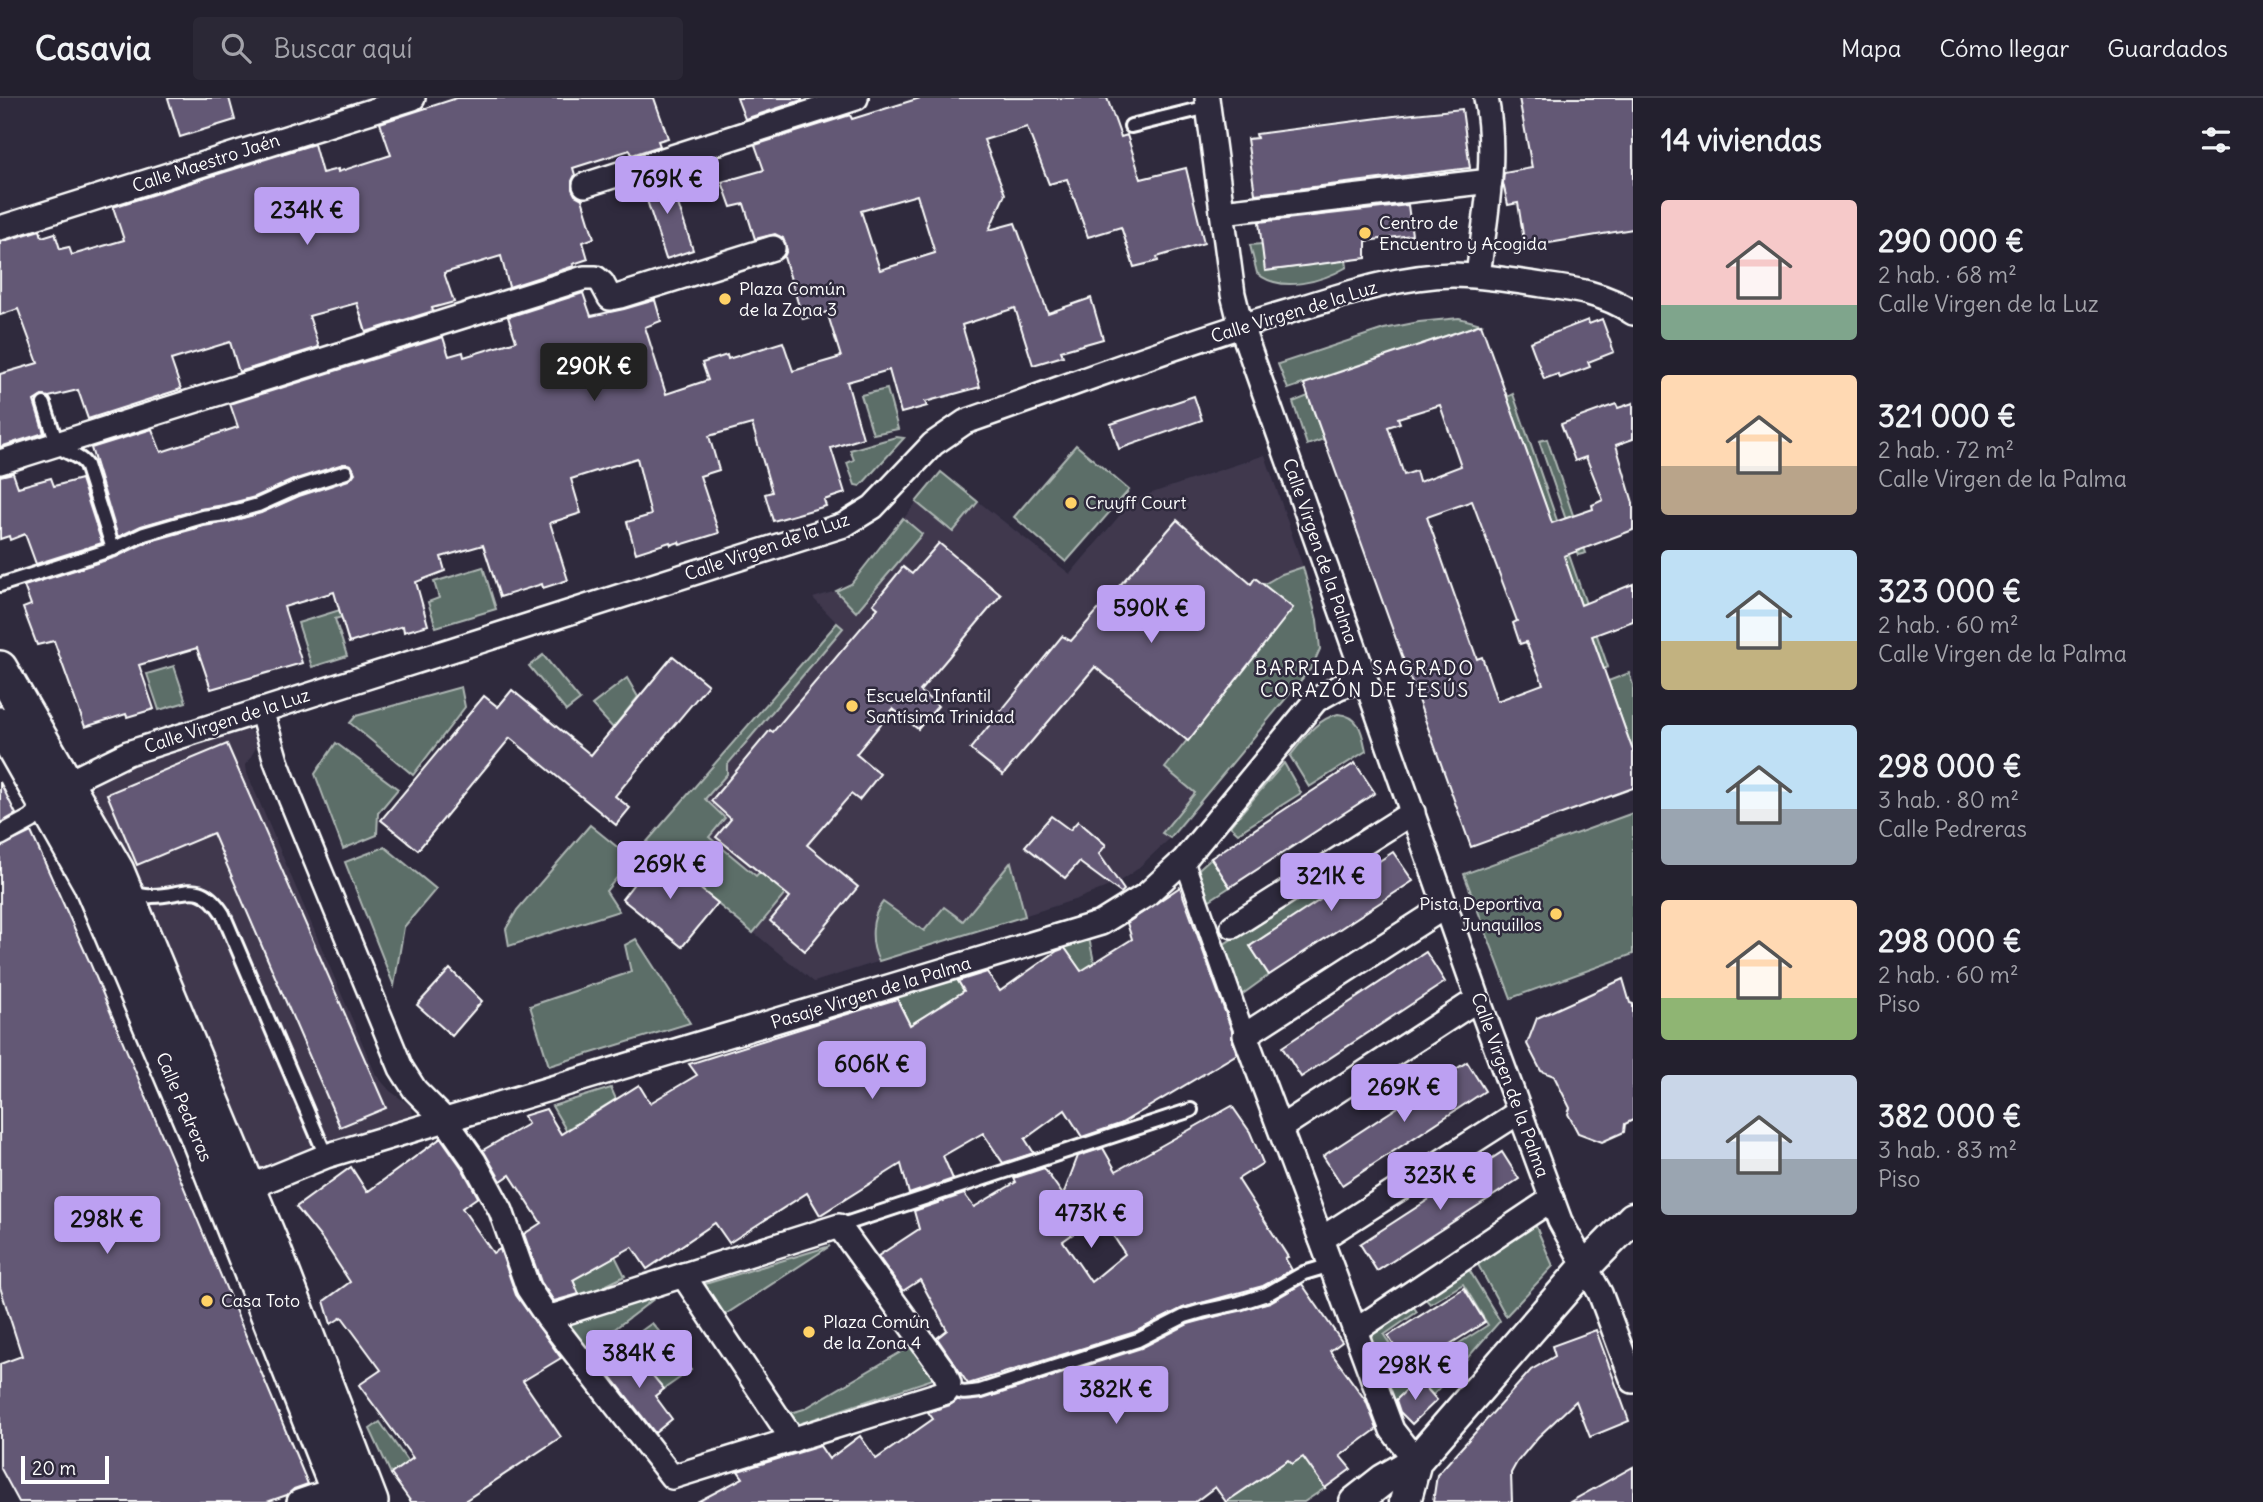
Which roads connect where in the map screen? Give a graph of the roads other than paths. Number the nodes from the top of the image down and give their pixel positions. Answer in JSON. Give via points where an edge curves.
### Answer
{"nodes":[{"id":1,"x":412,"y":98,"type":"edge"},
{"id":2,"x":856,"y":98,"type":"edge"},
{"id":3,"x":1486,"y":98,"type":"edge"},
{"id":4,"x":1207,"y":102,"type":"edge"},
{"id":5,"x":1131,"y":126,"type":"dead end"},
{"id":6,"x":1490,"y":181,"type":"junction"},
{"id":7,"x":584,"y":185,"type":"dead end"},
{"id":8,"x":1222,"y":212,"type":"junction"},
{"id":9,"x":0,"y":228,"type":"edge"},
{"id":10,"x":773,"y":248,"type":"dead end"},
{"id":11,"x":1478,"y":276,"type":"junction"},
{"id":12,"x":1633,"y":313,"type":"edge"},
{"id":13,"x":1241,"y":326,"type":"junction"},
{"id":14,"x":44,"y":404,"type":"dead end"},
{"id":15,"x":57,"y":444,"type":"junction"},
{"id":16,"x":0,"y":461,"type":"edge"},
{"id":17,"x":346,"y":472,"type":"dead end"},
{"id":18,"x":113,"y":549,"type":"junction"},
{"id":19,"x":0,"y":585,"type":"edge"},
{"id":20,"x":0,"y":668,"type":"edge"},
{"id":21,"x":1365,"y":679,"type":"junction"},
{"id":22,"x":261,"y":710,"type":"junction"},
{"id":23,"x":0,"y":724,"type":"edge"},
{"id":24,"x":57,"y":796,"type":"junction"},
{"id":25,"x":1413,"y":813,"type":"junction"},
{"id":26,"x":0,"y":836,"type":"edge"},
{"id":27,"x":1184,"y":860,"type":"junction"},
{"id":28,"x":125,"y":891,"type":"junction"},
{"id":29,"x":1446,"y":906,"type":"junction"},
{"id":30,"x":1233,"y":926,"type":"joint"},
{"id":31,"x":1212,"y":940,"type":"junction"},
{"id":32,"x":1479,"y":999,"type":"junction"},
{"id":33,"x":1245,"y":1035,"type":"junction"},
{"id":34,"x":1191,"y":1110,"type":"dead end"},
{"id":35,"x":1519,"y":1112,"type":"junction"},
{"id":36,"x":446,"y":1121,"type":"junction"},
{"id":37,"x":1280,"y":1128,"type":"junction"},
{"id":38,"x":326,"y":1156,"type":"junction"},
{"id":39,"x":291,"y":1169,"type":"junction"},
{"id":40,"x":235,"y":1193,"type":"junction"},
{"id":41,"x":1552,"y":1199,"type":"junction"},
{"id":42,"x":1633,"y":1218,"type":"edge"},
{"id":43,"x":839,"y":1226,"type":"junction"},
{"id":44,"x":268,"y":1233,"type":"junction"},
{"id":45,"x":1321,"y":1238,"type":"junction"},
{"id":46,"x":1331,"y":1265,"type":"junction"},
{"id":47,"x":1585,"y":1267,"type":"junction"},
{"id":48,"x":683,"y":1275,"type":"junction"},
{"id":49,"x":548,"y":1318,"type":"junction"},
{"id":50,"x":1356,"y":1331,"type":"junction"},
{"id":51,"x":1633,"y":1381,"type":"edge"},
{"id":52,"x":948,"y":1387,"type":"junction"},
{"id":53,"x":793,"y":1440,"type":"junction"},
{"id":54,"x":1416,"y":1461,"type":"junction"},
{"id":55,"x":339,"y":1495,"type":"edge"},
{"id":56,"x":1408,"y":1498,"type":"edge"},
{"id":57,"x":299,"y":1502,"type":"edge"},
{"id":58,"x":371,"y":1502,"type":"edge"},
{"id":59,"x":1355,"y":1502,"type":"edge"}],
"edges":[{"from":1,"to":9,"type":"street","name":"Calle Maestro Jaén"},
{"from":2,"to":7,"type":"street"},
{"from":3,"to":6,"type":"street","via":[[1492,141]]},
{"from":4,"to":5,"type":"lane"},
{"from":4,"to":8,"type":"street","name":"Calle Virgen de la Palma"},
{"from":6,"to":8,"type":"street"},
{"from":6,"to":11,"type":"street"},
{"from":8,"to":13,"type":"street","name":"Calle Virgen de la Palma"},
{"from":10,"to":15,"type":"street","via":[[610,298],[596,278],[584,278]]},
{"from":11,"to":12,"type":"street","name":"Calle Virgen de la Luz","via":[[1577,290],[1609,299]]},
{"from":11,"to":13,"type":"street","name":"Calle Virgen de la Luz","via":[[1396,282]]},
{"from":13,"to":21,"type":"street","name":"Calle Virgen de la Palma"},
{"from":13,"to":22,"type":"street","name":"Calle Virgen de la Luz","via":[[965,422],[933,444],[873,507],[844,525]]},
{"from":14,"to":15,"type":"lane"},
{"from":15,"to":16,"type":"street"},
{"from":15,"to":18,"type":"lane","via":[[86,465]]},
{"from":17,"to":18,"type":"lane","via":[[258,505],[144,534]]},
{"from":18,"to":19,"type":"lane"},
{"from":20,"to":24,"type":"main road","name":"Calle Pedreras"},
{"from":21,"to":25,"type":"street","name":"Calle Virgen de la Palma"},
{"from":21,"to":27,"type":"street","name":"Pasaje Virgen de la Palma","via":[[1317,700]]},
{"from":22,"to":24,"type":"street","name":"Calle Virgen de la Luz","via":[[128,753],[90,771]]},
{"from":22,"to":36,"type":"street","via":[[286,787],[401,1068],[415,1090]]},
{"from":23,"to":24,"type":"main road","name":"Calle Pedreras"},
{"from":24,"to":26,"type":"street","via":[[19,827]]},
{"from":24,"to":28,"type":"main road","name":"Calle Pedreras","via":[[117,871]]},
{"from":24,"to":40,"type":"main road","name":"Calle Pedreras","via":[[90,883]]},
{"from":25,"to":29,"type":"street","name":"Calle Virgen de la Palma"},
{"from":25,"to":30,"type":"street"},
{"from":27,"to":31,"type":"street"},
{"from":27,"to":36,"type":"street","name":"Pasaje Virgen de la Palma","via":[[1146,895],[1101,923]]},
{"from":28,"to":38,"type":"lane","via":[[154,897],[193,891],[216,903]]},
{"from":28,"to":40,"type":"main road","name":"Calle Pedreras"},
{"from":29,"to":32,"type":"street","name":"Calle Virgen de la Palma"},
{"from":29,"to":33,"type":"street"},
{"from":30,"to":31,"type":"street"},
{"from":31,"to":33,"type":"street"},
{"from":32,"to":35,"type":"street","name":"Calle Virgen de la Palma"},
{"from":32,"to":37,"type":"street"},
{"from":33,"to":37,"type":"street"},
{"from":34,"to":43,"type":"lane"},
{"from":35,"to":41,"type":"street","name":"Calle Virgen de la Palma"},
{"from":35,"to":45,"type":"street"},
{"from":36,"to":38,"type":"street","name":"Pasaje Virgen de la Palma"},
{"from":36,"to":49,"type":"street","via":[[501,1211],[528,1288]]},
{"from":37,"to":45,"type":"street"},
{"from":38,"to":39,"type":"street","name":"Pasaje Virgen de la Palma"},
{"from":39,"to":40,"type":"street","name":"Pasaje Virgen de la Palma"},
{"from":39,"to":44,"type":"street","via":[[270,1196]]},
{"from":40,"to":44,"type":"main road","name":"Calle Pedreras"},
{"from":40,"to":55,"type":"main road","name":"Calle Pedreras"},
{"from":41,"to":47,"type":"street","name":"Calle Virgen de la Palma"},
{"from":41,"to":50,"type":"street"},
{"from":42,"to":47,"type":"street"},
{"from":43,"to":48,"type":"street"},
{"from":43,"to":52,"type":"street","via":[[941,1367]]},
{"from":44,"to":58,"type":"main road","name":"Calle Pedreras"},
{"from":45,"to":46,"type":"street"},
{"from":46,"to":50,"type":"street"},
{"from":46,"to":52,"type":"lane","via":[[1304,1273],[1267,1294],[1194,1313],[1139,1340],[1033,1374],[963,1394]]},
{"from":47,"to":51,"type":"street","name":"Calle Virgen de la Palma","via":[[1600,1293]]},
{"from":47,"to":54,"type":"street"},
{"from":48,"to":49,"type":"street"},
{"from":48,"to":53,"type":"street"},
{"from":49,"to":53,"type":"street","via":[[672,1477]]},
{"from":50,"to":54,"type":"street","via":[[1392,1430]]},
{"from":52,"to":53,"type":"street","via":[[946,1392]]},
{"from":54,"to":56,"type":"street"},
{"from":54,"to":59,"type":"street"},
{"from":55,"to":57,"type":"street"}]}
